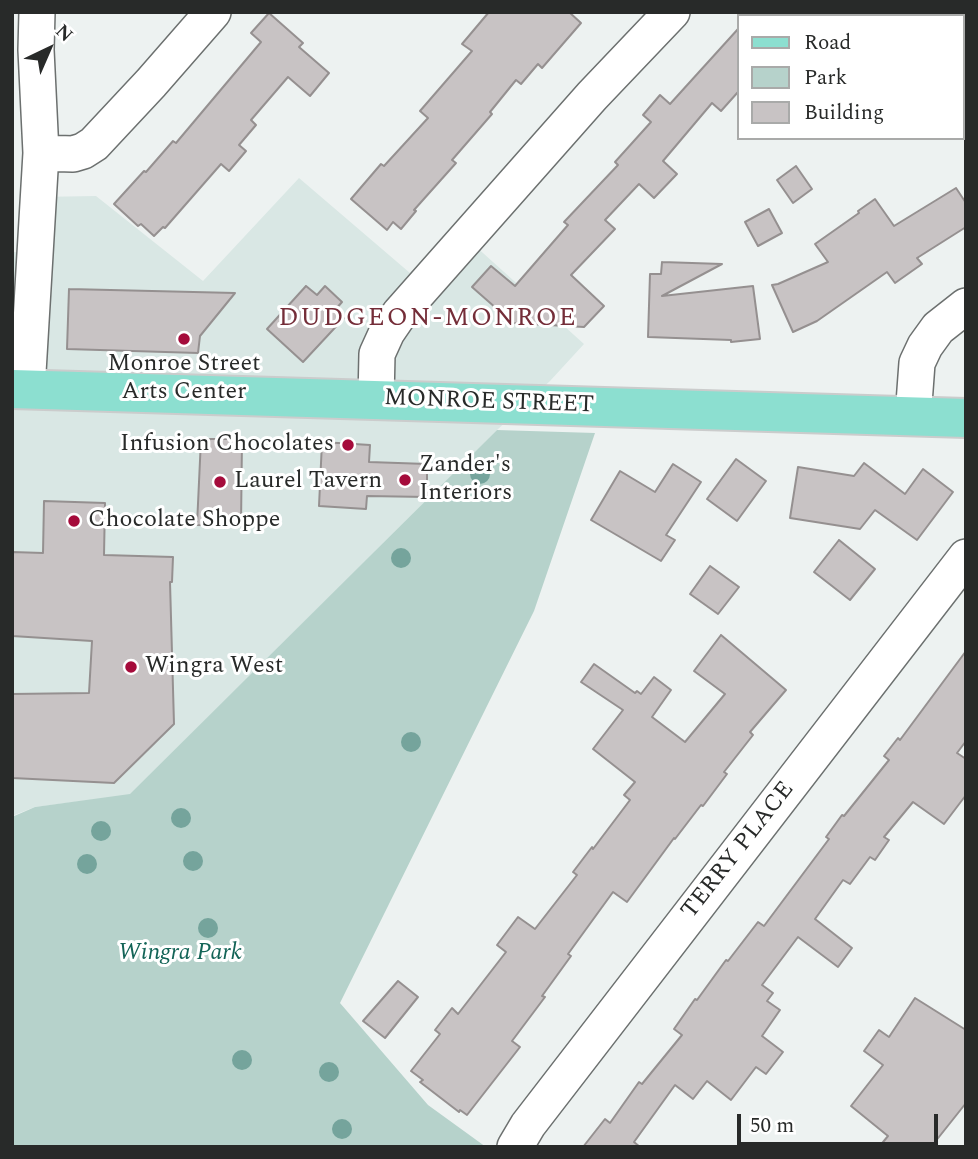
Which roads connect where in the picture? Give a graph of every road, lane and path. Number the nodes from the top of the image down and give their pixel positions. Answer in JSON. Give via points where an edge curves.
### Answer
{"nodes":[{"id":1,"x":37,"y":12,"type":"edge"},
{"id":2,"x":213,"y":12,"type":"edge"},
{"id":3,"x":672,"y":12,"type":"edge"},
{"id":4,"x":41,"y":153,"type":"junction"},
{"id":5,"x":966,"y":306,"type":"edge"},
{"id":6,"x":20,"y":389,"type":"edge"},
{"id":7,"x":376,"y":400,"type":"junction"},
{"id":8,"x":913,"y":417,"type":"junction"},
{"id":9,"x":966,"y":418,"type":"edge"},
{"id":10,"x":966,"y":557,"type":"edge"},
{"id":11,"x":515,"y":1147,"type":"edge"}],
"edges":[{"from":1,"to":4,"type":"street"},
{"from":2,"to":4,"type":"street","via":[[93,144],[73,154]]},
{"from":3,"to":7,"type":"street","via":[[400,313],[377,354]]},
{"from":4,"to":6,"type":"street"},
{"from":5,"to":8,"type":"street","via":[[938,328],[916,363]]},
{"from":6,"to":7,"type":"main road","name":"MONROE STREET"},
{"from":7,"to":8,"type":"main road","name":"MONROE STREET"},
{"from":8,"to":9,"type":"main road","name":"MONROE STREET"},
{"from":10,"to":11,"type":"street","name":"TERRY PLACE"}]}
